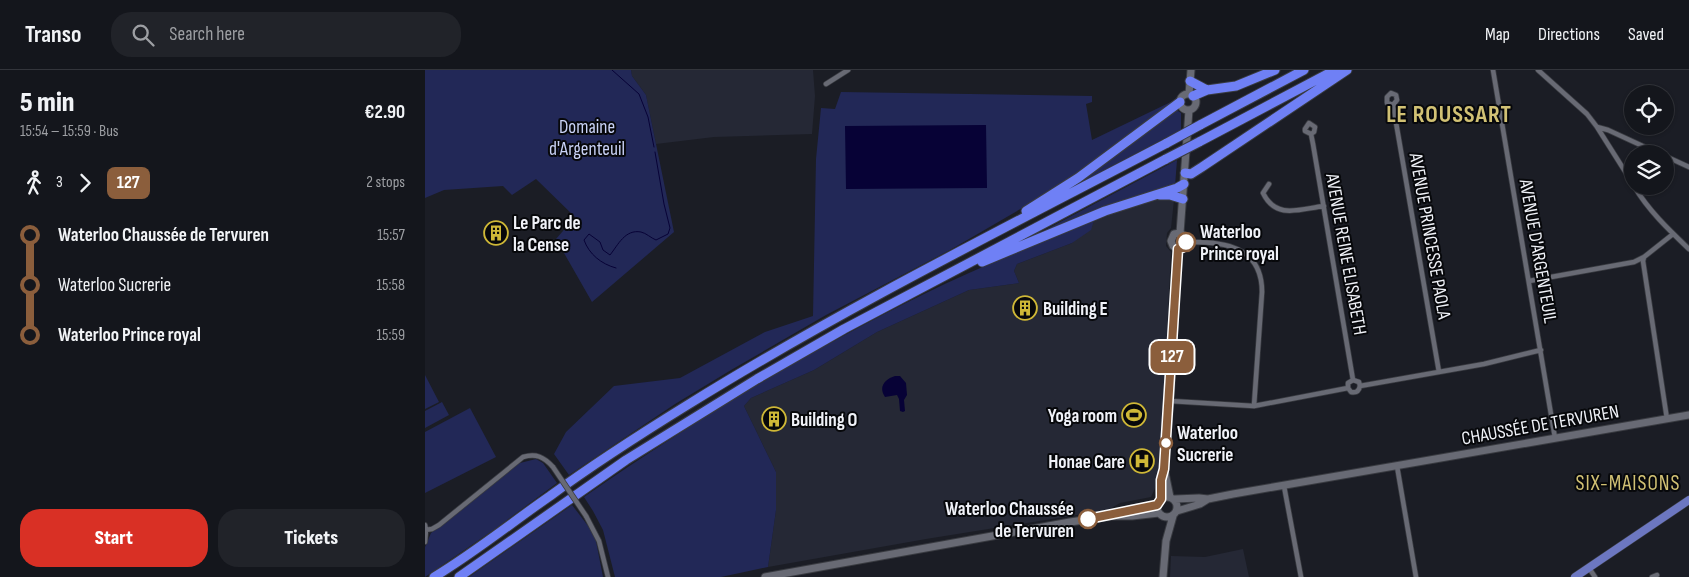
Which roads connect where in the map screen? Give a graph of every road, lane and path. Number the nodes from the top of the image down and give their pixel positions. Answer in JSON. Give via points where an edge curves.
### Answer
{"nodes":[{"id":1,"x":848,"y":70,"type":"edge"},
{"id":2,"x":1191,"y":70,"type":"edge"},
{"id":3,"x":1275,"y":70,"type":"edge"},
{"id":4,"x":1304,"y":70,"type":"edge"},
{"id":5,"x":1335,"y":70,"type":"edge"},
{"id":6,"x":1347,"y":70,"type":"edge"},
{"id":7,"x":1493,"y":70,"type":"edge"},
{"id":8,"x":1538,"y":70,"type":"edge"},
{"id":9,"x":1190,"y":81,"type":"junction"},
{"id":10,"x":826,"y":84,"type":"dead end"},
{"id":11,"x":1207,"y":90,"type":"junction"},
{"id":12,"x":1191,"y":95,"type":"junction"},
{"id":13,"x":1180,"y":102,"type":"junction"},
{"id":14,"x":1393,"y":105,"type":"dead end"},
{"id":15,"x":1189,"y":110,"type":"junction"},
{"id":16,"x":1597,"y":127,"type":"junction"},
{"id":17,"x":1311,"y":134,"type":"dead end"},
{"id":18,"x":1640,"y":145,"type":"edge"},
{"id":19,"x":1674,"y":160,"type":"edge"},
{"id":20,"x":1689,"y":167,"type":"edge"},
{"id":21,"x":1624,"y":170,"type":"edge"},
{"id":22,"x":1185,"y":173,"type":"junction"},
{"id":23,"x":1184,"y":184,"type":"junction"},
{"id":24,"x":1269,"y":184,"type":"dead end"},
{"id":25,"x":1155,"y":195,"type":"junction"},
{"id":26,"x":1640,"y":195,"type":"edge"},
{"id":27,"x":1183,"y":199,"type":"junction"},
{"id":28,"x":1323,"y":206,"type":"junction"},
{"id":29,"x":1009,"y":226,"type":"junction"},
{"id":30,"x":1180,"y":233,"type":"junction"},
{"id":31,"x":1673,"y":234,"type":"junction"},
{"id":32,"x":1186,"y":242,"type":"junction"},
{"id":33,"x":1178,"y":249,"type":"junction"},
{"id":34,"x":1689,"y":249,"type":"edge"},
{"id":35,"x":1644,"y":257,"type":"junction"},
{"id":36,"x":967,"y":264,"type":"junction"},
{"id":37,"x":1529,"y":281,"type":"junction"},
{"id":38,"x":1541,"y":350,"type":"junction"},
{"id":39,"x":1439,"y":372,"type":"junction"},
{"id":40,"x":1353,"y":380,"type":"junction"},
{"id":41,"x":1360,"y":386,"type":"junction"},
{"id":42,"x":1348,"y":388,"type":"junction"},
{"id":43,"x":1170,"y":401,"type":"junction"},
{"id":44,"x":1254,"y":406,"type":"junction"},
{"id":45,"x":1689,"y":415,"type":"edge"},
{"id":46,"x":1667,"y":418,"type":"junction"},
{"id":47,"x":1555,"y":438,"type":"junction"},
{"id":48,"x":1397,"y":466,"type":"junction"},
{"id":49,"x":1164,"y":469,"type":"junction"},
{"id":50,"x":1284,"y":486,"type":"junction"},
{"id":51,"x":1172,"y":498,"type":"junction"},
{"id":52,"x":1208,"y":499,"type":"junction"},
{"id":53,"x":1689,"y":500,"type":"edge"},
{"id":54,"x":1160,"y":508,"type":"junction"},
{"id":55,"x":1175,"y":514,"type":"junction"},
{"id":56,"x":425,"y":528,"type":"edge"},
{"id":57,"x":1166,"y":541,"type":"junction"},
{"id":58,"x":425,"y":542,"type":"edge"},
{"id":59,"x":1589,"y":568,"type":"junction"},
{"id":60,"x":434,"y":577,"type":"edge"},
{"id":61,"x":459,"y":577,"type":"edge"},
{"id":62,"x":608,"y":577,"type":"edge"},
{"id":63,"x":765,"y":577,"type":"edge"},
{"id":64,"x":1163,"y":577,"type":"edge"},
{"id":65,"x":1301,"y":577,"type":"edge"},
{"id":66,"x":1416,"y":577,"type":"edge"},
{"id":67,"x":1575,"y":577,"type":"edge"},
{"id":68,"x":1595,"y":577,"type":"edge"}],
"edges":[{"from":1,"to":10,"type":"street"},
{"from":2,"to":9,"type":"main road"},
{"from":3,"to":11,"type":"highway","via":[[1236,86]]},
{"from":4,"to":29,"type":"highway","bridge":true},
{"from":5,"to":36,"type":"highway","bridge":true},
{"from":6,"to":22,"type":"highway","via":[[1191,174]]},
{"from":7,"to":37,"type":"street","name":"AVENUE D'ARGENTEUIL"},
{"from":8,"to":16,"type":"street","via":[[1579,106]]},
{"from":9,"to":11,"type":"highway"},
{"from":9,"to":12,"type":"main road"},
{"from":11,"to":12,"type":"highway"},
{"from":12,"to":13,"type":"main road","via":[[1183,96]]},
{"from":12,"to":15,"type":"main road","via":[[1196,103]]},
{"from":13,"to":15,"type":"main road"},
{"from":13,"to":29,"type":"highway","via":[[1078,178],[1021,214]]},
{"from":14,"to":39,"type":"street","name":"AVENUE PRINCESSE PAOLA"},
{"from":15,"to":22,"type":"main road"},
{"from":16,"to":18,"type":"street"},
{"from":16,"to":21,"type":"street"},
{"from":17,"to":28,"type":"street","name":"AVENUE REINE ELISABETH"},
{"from":19,"to":20,"type":"street"},
{"from":22,"to":23,"type":"main road"},
{"from":23,"to":25,"type":"highway"},
{"from":23,"to":27,"type":"main road"},
{"from":24,"to":28,"type":"street","via":[[1263,193],[1280,210]]},
{"from":25,"to":27,"type":"highway"},
{"from":25,"to":36,"type":"highway","via":[[1105,210],[979,264]]},
{"from":26,"to":31,"type":"street"},
{"from":27,"to":30,"type":"main road"},
{"from":28,"to":40,"type":"street","name":"AVENUE REINE ELISABETH"},
{"from":29,"to":60,"type":"highway","via":[[742,371],[610,454]]},
{"from":30,"to":32,"type":"main road"},
{"from":30,"to":33,"type":"main road","via":[[1172,236],[1171,241]]},
{"from":31,"to":34,"type":"street"},
{"from":31,"to":35,"type":"street"},
{"from":32,"to":33,"type":"main road"},
{"from":32,"to":44,"type":"street","via":[[1231,246],[1248,255],[1258,269],[1262,292]]},
{"from":33,"to":43,"type":"main road"},
{"from":35,"to":37,"type":"street","via":[[1635,262]]},
{"from":35,"to":46,"type":"street"},
{"from":36,"to":61,"type":"highway","via":[[815,346],[694,417],[601,477]]},
{"from":37,"to":38,"type":"street","name":"AVENUE D'ARGENTEUIL"},
{"from":38,"to":39,"type":"street"},
{"from":38,"to":47,"type":"street","name":"AVENUE D'ARGENTEUIL"},
{"from":39,"to":41,"type":"street"},
{"from":40,"to":41,"type":"street"},
{"from":40,"to":42,"type":"street","via":[[1348,383]]},
{"from":41,"to":42,"type":"street","via":[[1353,392]]},
{"from":42,"to":44,"type":"street"},
{"from":43,"to":44,"type":"street"},
{"from":43,"to":49,"type":"main road"},
{"from":45,"to":46,"type":"main road","name":"CHAUSSÉE DE TERVUREN"},
{"from":46,"to":47,"type":"main road","name":"CHAUSSÉE DE TERVUREN"},
{"from":47,"to":48,"type":"main road","name":"CHAUSSÉE DE TERVUREN"},
{"from":48,"to":50,"type":"main road","name":"CHAUSSÉE DE TERVUREN"},
{"from":48,"to":66,"type":"street"},
{"from":49,"to":51,"type":"main road"},
{"from":49,"to":54,"type":"main road"},
{"from":50,"to":52,"type":"main road","name":"CHAUSSÉE DE TERVUREN"},
{"from":50,"to":65,"type":"street"},
{"from":51,"to":52,"type":"main road","name":"CHAUSSÉE DE TERVUREN"},
{"from":51,"to":54,"type":"main road","name":"CHAUSSÉE DE TERVUREN"},
{"from":51,"to":55,"type":"main road","via":[[1177,503]]},
{"from":52,"to":55,"type":"main road","name":"CHAUSSÉE DE TERVUREN"},
{"from":53,"to":59,"type":"main road"},
{"from":54,"to":55,"type":"main road","name":"CHAUSSÉE DE TERVUREN","via":[[1170,517]]},
{"from":54,"to":57,"type":"main road"},
{"from":54,"to":63,"type":"main road","via":[[1131,509],[1112,516]]},
{"from":55,"to":57,"type":"main road"},
{"from":56,"to":58,"type":"street"},
{"from":56,"to":62,"type":"street","bridge":true,"via":[[439,525],[523,457],[539,456],[553,467],[586,516],[599,541]]},
{"from":57,"to":64,"type":"main road"},
{"from":59,"to":67,"type":"main road"},
{"from":59,"to":68,"type":"street"}]}
